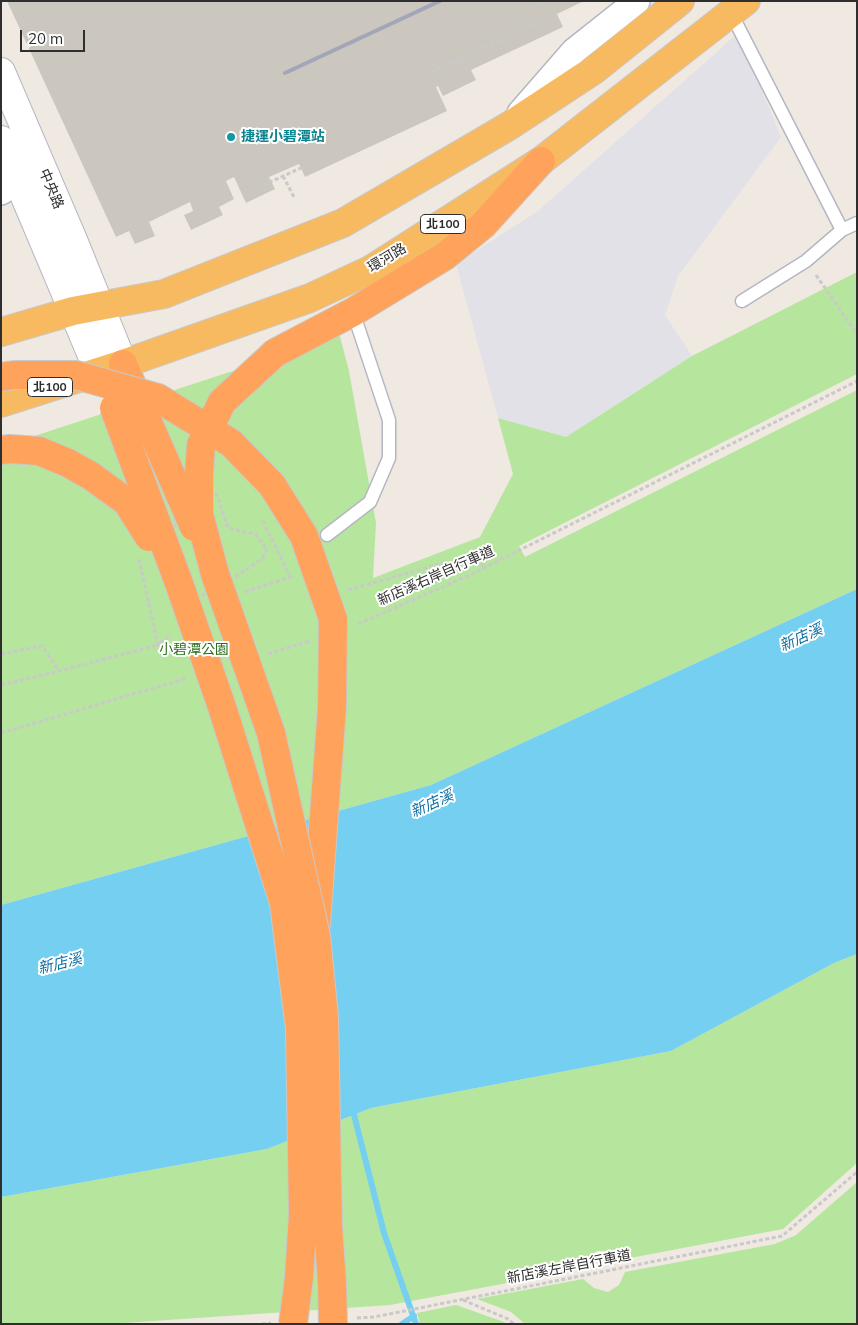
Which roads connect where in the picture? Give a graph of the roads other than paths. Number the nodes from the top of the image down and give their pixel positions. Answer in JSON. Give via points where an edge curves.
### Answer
{"nodes":[{"id":1,"x":637,"y":1,"type":"edge"},
{"id":2,"x":680,"y":1,"type":"edge"},
{"id":3,"x":739,"y":7,"type":"edge"},
{"id":4,"x":1,"y":72,"type":"edge"},
{"id":5,"x":509,"y":126,"type":"junction"},
{"id":6,"x":1,"y":140,"type":"edge"},
{"id":7,"x":541,"y":161,"type":"junction"},
{"id":8,"x":10,"y":186,"type":"edge"},
{"id":9,"x":857,"y":223,"type":"edge"},
{"id":10,"x":842,"y":230,"type":"junction"},
{"id":11,"x":742,"y":301,"type":"dead end"},
{"id":12,"x":100,"y":306,"type":"junction"},
{"id":13,"x":73,"y":311,"type":"junction"},
{"id":14,"x":353,"y":312,"type":"junction"},
{"id":15,"x":1,"y":332,"type":"edge"},
{"id":16,"x":111,"y":368,"type":"junction"},
{"id":17,"x":1,"y":378,"type":"edge"},
{"id":18,"x":125,"y":402,"type":"junction"},
{"id":19,"x":1,"y":403,"type":"edge"},
{"id":20,"x":1,"y":450,"type":"edge"},
{"id":21,"x":327,"y":535,"type":"dead end"},
{"id":22,"x":215,"y":574,"type":"junction"},
{"id":23,"x":180,"y":586,"type":"junction"},
{"id":24,"x":316,"y":936,"type":"junction"},
{"id":25,"x":328,"y":1226,"type":"junction"},
{"id":26,"x":299,"y":1278,"type":"junction"},
{"id":27,"x":344,"y":1321,"type":"edge"},
{"id":28,"x":280,"y":1324,"type":"edge"},
{"id":29,"x":293,"y":1324,"type":"edge"},
{"id":30,"x":318,"y":1324,"type":"edge"}],
"edges":[{"from":1,"to":5,"type":"street","via":[[574,52]]},
{"from":2,"to":5,"type":"highway","via":[[594,70]]},
{"from":3,"to":7,"type":"highway","name":"環河路","number":"北100"},
{"from":3,"to":10,"type":"lane"},
{"from":4,"to":12,"type":"street","name":"中央路"},
{"from":5,"to":12,"type":"highway","via":[[343,223],[164,294]]},
{"from":6,"to":8,"type":"street","name":"中央路"},
{"from":7,"to":14,"type":"highway","via":[[483,225],[445,256]]},
{"from":7,"to":16,"type":"highway","name":"環河路","number":"北100","via":[[372,269],[310,298]]},
{"from":8,"to":13,"type":"street","name":"中央路"},
{"from":9,"to":10,"type":"lane"},
{"from":10,"to":11,"type":"lane","via":[[806,261]]},
{"from":12,"to":13,"type":"highway"},
{"from":12,"to":16,"type":"street","name":"中央路"},
{"from":13,"to":15,"type":"highway"},
{"from":13,"to":16,"type":"street","name":"中央路"},
{"from":14,"to":21,"type":"lane","via":[[389,420],[389,458],[370,502]]},
{"from":14,"to":22,"type":"highway","bridge":true,"via":[[275,353],[222,402],[201,445],[198,474],[199,514]]},
{"from":16,"to":18,"type":"highway"},
{"from":16,"to":19,"type":"highway","name":"環河路","number":"北100"},
{"from":17,"to":24,"type":"highway","bridge":true,"via":[[76,375],[158,398],[231,443],[272,485],[304,536],[333,619],[332,707]]},
{"from":18,"to":22,"type":"highway","bridge":true},
{"from":18,"to":23,"type":"highway","bridge":true},
{"from":20,"to":23,"type":"highway","bridge":true,"via":[[39,450],[92,476],[127,502]]},
{"from":22,"to":24,"type":"highway","bridge":true,"via":[[271,733]]},
{"from":23,"to":26,"type":"highway","bridge":true,"via":[[284,903],[300,1029],[303,1216]]},
{"from":24,"to":25,"type":"highway","bridge":true,"via":[[324,1017]]},
{"from":25,"to":27,"type":"highway","bridge":true,"via":[[332,1283]]},
{"from":25,"to":30,"type":"highway","bridge":true},
{"from":26,"to":28,"type":"highway","bridge":true},
{"from":26,"to":29,"type":"highway","bridge":true}]}
